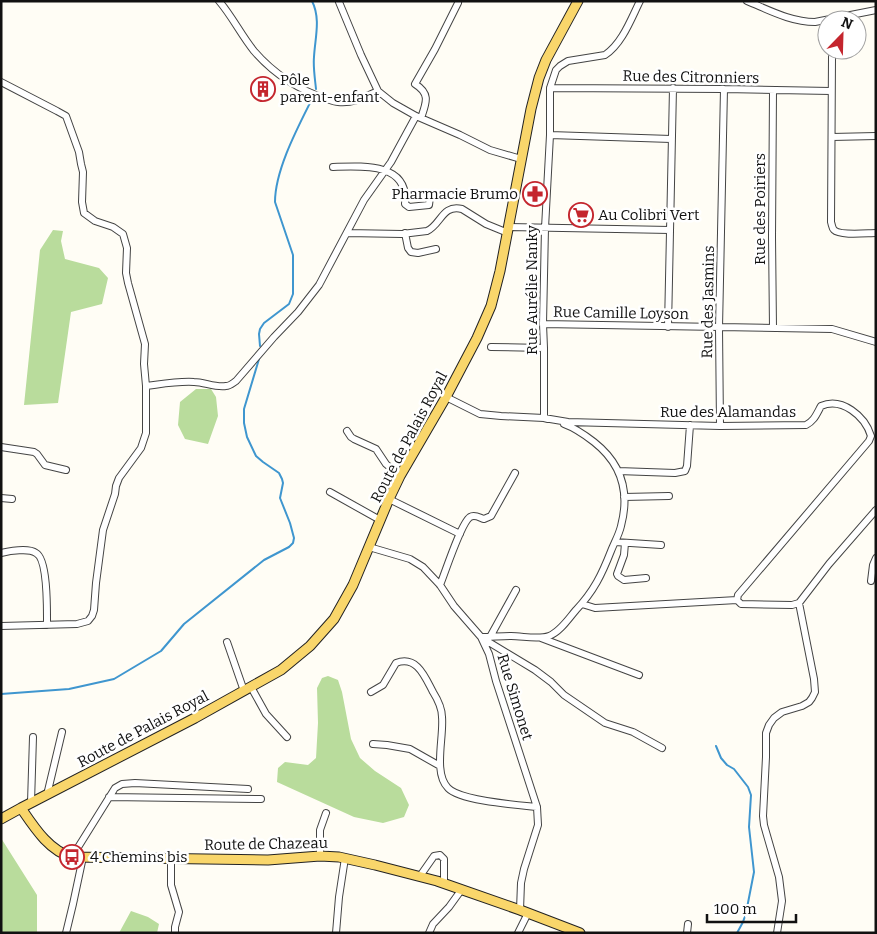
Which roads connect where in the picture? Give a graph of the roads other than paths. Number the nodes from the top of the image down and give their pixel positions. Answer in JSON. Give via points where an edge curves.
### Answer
{"nodes":[{"id":1,"x":219,"y":1,"type":"edge"},
{"id":2,"x":578,"y":1,"type":"edge"},
{"id":3,"x":640,"y":1,"type":"edge"},
{"id":4,"x":747,"y":1,"type":"edge"},
{"id":5,"x":339,"y":2,"type":"edge"},
{"id":6,"x":458,"y":3,"type":"dead end"},
{"id":7,"x":876,"y":10,"type":"edge"},
{"id":8,"x":832,"y":60,"type":"edge"},
{"id":9,"x":1,"y":82,"type":"edge"},
{"id":10,"x":550,"y":88,"type":"junction"},
{"id":11,"x":673,"y":88,"type":"junction"},
{"id":12,"x":724,"y":89,"type":"junction"},
{"id":13,"x":378,"y":91,"type":"junction"},
{"id":14,"x":773,"y":91,"type":"junction"},
{"id":15,"x":831,"y":91,"type":"junction"},
{"id":16,"x":418,"y":117,"type":"junction"},
{"id":17,"x":550,"y":135,"type":"junction"},
{"id":18,"x":876,"y":136,"type":"edge"},
{"id":19,"x":832,"y":137,"type":"junction"},
{"id":20,"x":672,"y":139,"type":"junction"},
{"id":21,"x":521,"y":159,"type":"junction"},
{"id":22,"x":333,"y":167,"type":"dead end"},
{"id":23,"x":386,"y":170,"type":"junction"},
{"id":24,"x":430,"y":197,"type":"dead end"},
{"id":25,"x":545,"y":228,"type":"junction"},
{"id":26,"x":508,"y":230,"type":"junction"},
{"id":27,"x":670,"y":230,"type":"junction"},
{"id":28,"x":347,"y":233,"type":"junction"},
{"id":29,"x":876,"y":233,"type":"edge"},
{"id":30,"x":405,"y":234,"type":"junction"},
{"id":31,"x":436,"y":249,"type":"dead end"},
{"id":32,"x":543,"y":324,"type":"junction"},
{"id":33,"x":668,"y":327,"type":"junction"},
{"id":34,"x":719,"y":328,"type":"junction"},
{"id":35,"x":773,"y":328,"type":"junction"},
{"id":36,"x":876,"y":342,"type":"edge"},
{"id":37,"x":490,"y":347,"type":"dead end"},
{"id":38,"x":544,"y":348,"type":"junction"},
{"id":39,"x":146,"y":386,"type":"junction"},
{"id":40,"x":446,"y":397,"type":"junction"},
{"id":41,"x":544,"y":418,"type":"junction"},
{"id":42,"x":690,"y":425,"type":"junction"},
{"id":43,"x":720,"y":426,"type":"junction"},
{"id":44,"x":347,"y":431,"type":"dead end"},
{"id":45,"x":874,"y":438,"type":"edge"},
{"id":46,"x":1,"y":447,"type":"edge"},
{"id":47,"x":66,"y":470,"type":"dead end"},
{"id":48,"x":618,"y":472,"type":"junction"},
{"id":49,"x":515,"y":473,"type":"dead end"},
{"id":50,"x":402,"y":474,"type":"junction"},
{"id":51,"x":330,"y":492,"type":"dead end"},
{"id":52,"x":669,"y":496,"type":"dead end"},
{"id":53,"x":624,"y":497,"type":"junction"},
{"id":54,"x":1,"y":498,"type":"edge"},
{"id":55,"x":12,"y":499,"type":"dead end"},
{"id":56,"x":389,"y":499,"type":"junction"},
{"id":57,"x":876,"y":510,"type":"edge"},
{"id":58,"x":380,"y":520,"type":"junction"},
{"id":59,"x":460,"y":534,"type":"junction"},
{"id":60,"x":615,"y":542,"type":"junction"},
{"id":61,"x":625,"y":543,"type":"junction"},
{"id":62,"x":660,"y":545,"type":"dead end"},
{"id":63,"x":369,"y":547,"type":"junction"},
{"id":64,"x":1,"y":553,"type":"edge"},
{"id":65,"x":876,"y":558,"type":"edge"},
{"id":66,"x":646,"y":578,"type":"dead end"},
{"id":67,"x":871,"y":581,"type":"dead end"},
{"id":68,"x":440,"y":585,"type":"junction"},
{"id":69,"x":516,"y":590,"type":"dead end"},
{"id":70,"x":738,"y":598,"type":"junction"},
{"id":71,"x":800,"y":603,"type":"junction"},
{"id":72,"x":582,"y":604,"type":"junction"},
{"id":73,"x":47,"y":625,"type":"junction"},
{"id":74,"x":1,"y":626,"type":"edge"},
{"id":75,"x":481,"y":637,"type":"junction"},
{"id":76,"x":490,"y":637,"type":"junction"},
{"id":77,"x":540,"y":637,"type":"junction"},
{"id":78,"x":227,"y":642,"type":"dead end"},
{"id":79,"x":639,"y":675,"type":"dead end"},
{"id":80,"x":248,"y":689,"type":"junction"},
{"id":81,"x":371,"y":692,"type":"dead end"},
{"id":82,"x":62,"y":732,"type":"dead end"},
{"id":83,"x":33,"y":737,"type":"dead end"},
{"id":84,"x":287,"y":737,"type":"dead end"},
{"id":85,"x":373,"y":744,"type":"dead end"},
{"id":86,"x":662,"y":748,"type":"dead end"},
{"id":87,"x":440,"y":766,"type":"junction"},
{"id":88,"x":248,"y":789,"type":"dead end"},
{"id":89,"x":47,"y":795,"type":"junction"},
{"id":90,"x":109,"y":797,"type":"junction"},
{"id":91,"x":261,"y":799,"type":"dead end"},
{"id":92,"x":31,"y":803,"type":"junction"},
{"id":93,"x":537,"y":807,"type":"junction"},
{"id":94,"x":21,"y":808,"type":"junction"},
{"id":95,"x":326,"y":812,"type":"dead end"},
{"id":96,"x":1,"y":820,"type":"edge"},
{"id":97,"x":320,"y":856,"type":"junction"},
{"id":98,"x":72,"y":857,"type":"junction"},
{"id":99,"x":83,"y":857,"type":"junction"},
{"id":100,"x":345,"y":858,"type":"junction"},
{"id":101,"x":172,"y":859,"type":"junction"},
{"id":102,"x":420,"y":876,"type":"junction"},
{"id":103,"x":444,"y":884,"type":"junction"},
{"id":104,"x":462,"y":889,"type":"junction"},
{"id":105,"x":524,"y":911,"type":"junction"},
{"id":106,"x":688,"y":924,"type":"dead end"},
{"id":107,"x":338,"y":932,"type":"edge"},
{"id":108,"x":576,"y":932,"type":"edge"},
{"id":109,"x":66,"y":933,"type":"edge"},
{"id":110,"x":175,"y":933,"type":"edge"},
{"id":111,"x":429,"y":933,"type":"edge"},
{"id":112,"x":518,"y":933,"type":"edge"},
{"id":113,"x":687,"y":933,"type":"edge"},
{"id":114,"x":777,"y":933,"type":"edge"}],
"edges":[{"from":1,"to":13,"type":"street","via":[[256,52],[292,84],[310,94],[337,102],[356,101]]},
{"from":2,"to":21,"type":"main road","name":"Route de Palais Royal","via":[[539,78]]},
{"from":3,"to":10,"type":"street","name":"Rue Aurélie Nanky","via":[[610,52],[568,61],[556,70]]},
{"from":4,"to":7,"type":"street","via":[[808,22]]},
{"from":5,"to":13,"type":"street"},
{"from":6,"to":16,"type":"street","via":[[415,84],[426,97]]},
{"from":8,"to":15,"type":"street"},
{"from":9,"to":39,"type":"street","via":[[66,116],[83,172],[84,213],[125,237],[126,273],[145,344]]},
{"from":10,"to":11,"type":"street","name":"Rue des Citronniers"},
{"from":10,"to":17,"type":"street","name":"Rue Aurélie Nanky"},
{"from":11,"to":12,"type":"street","name":"Rue des Citronniers"},
{"from":11,"to":20,"type":"street"},
{"from":12,"to":14,"type":"street","name":"Rue des Citronniers"},
{"from":12,"to":34,"type":"street","name":"Rue des Jasmins"},
{"from":13,"to":16,"type":"street"},
{"from":14,"to":15,"type":"street","name":"Rue des Citronniers"},
{"from":14,"to":35,"type":"street","name":"Rue des Poiriers"},
{"from":15,"to":19,"type":"street"},
{"from":16,"to":21,"type":"street","via":[[490,150]]},
{"from":16,"to":23,"type":"street"},
{"from":17,"to":20,"type":"street"},
{"from":17,"to":25,"type":"street","name":"Rue Aurélie Nanky"},
{"from":18,"to":19,"type":"street"},
{"from":19,"to":29,"type":"street","via":[[831,222],[834,230],[840,233]]},
{"from":20,"to":27,"type":"street"},
{"from":21,"to":26,"type":"main road","name":"Route de Palais Royal"},
{"from":22,"to":23,"type":"street"},
{"from":23,"to":24,"type":"street","via":[[402,183],[407,206],[429,205]]},
{"from":23,"to":28,"type":"street","via":[[364,200]]},
{"from":25,"to":26,"type":"street"},
{"from":25,"to":27,"type":"street"},
{"from":25,"to":32,"type":"street","name":"Rue Aurélie Nanky"},
{"from":26,"to":30,"type":"street","via":[[496,229],[462,209],[453,208],[444,213],[430,230]]},
{"from":26,"to":40,"type":"main road","name":"Route de Palais Royal","via":[[492,306]]},
{"from":27,"to":33,"type":"street"},
{"from":28,"to":30,"type":"street"},
{"from":28,"to":39,"type":"street","via":[[319,285],[236,381],[226,386],[190,381]]},
{"from":30,"to":31,"type":"street","via":[[411,252]]},
{"from":32,"to":33,"type":"street","name":"Rue Camille Loyson"},
{"from":32,"to":38,"type":"street","name":"Rue Aurélie Nanky"},
{"from":33,"to":34,"type":"street","name":"Rue Camille Loyson"},
{"from":34,"to":35,"type":"street","name":"Rue Camille Loyson"},
{"from":34,"to":43,"type":"street","name":"Rue des Jasmins"},
{"from":35,"to":36,"type":"street","name":"Rue Camille Loyson","via":[[832,329]]},
{"from":37,"to":38,"type":"street"},
{"from":38,"to":41,"type":"street","name":"Rue Aurélie Nanky"},
{"from":39,"to":73,"type":"street","via":[[146,433],[141,448],[119,478],[103,530],[92,616],[83,623]]},
{"from":40,"to":41,"type":"street","name":"Rue des Alamandas","via":[[480,414]]},
{"from":40,"to":50,"type":"main road","name":"Route de Palais Royal"},
{"from":41,"to":42,"type":"street","name":"Rue des Alamandas","via":[[575,423]]},
{"from":41,"to":48,"type":"street","via":[[570,426],[582,434],[602,449]]},
{"from":42,"to":43,"type":"street","name":"Rue des Alamandas"},
{"from":42,"to":48,"type":"street","via":[[685,470],[675,473]]},
{"from":43,"to":45,"type":"street","name":"Rue des Alamandas","via":[[806,425],[816,417],[821,406],[834,404],[860,416]]},
{"from":44,"to":50,"type":"street","via":[[354,439],[376,449],[388,466]]},
{"from":45,"to":70,"type":"street","name":"Rue des Alamandas"},
{"from":46,"to":47,"type":"street","via":[[34,452],[45,465]]},
{"from":48,"to":53,"type":"street"},
{"from":49,"to":59,"type":"street","via":[[491,516],[484,519],[469,517]]},
{"from":50,"to":56,"type":"main road","name":"Route de Palais Royal"},
{"from":51,"to":58,"type":"street"},
{"from":52,"to":53,"type":"street"},
{"from":53,"to":60,"type":"street","via":[[621,527]]},
{"from":54,"to":55,"type":"street"},
{"from":56,"to":58,"type":"main road","name":"Route de Palais Royal"},
{"from":56,"to":59,"type":"street"},
{"from":57,"to":71,"type":"street"},
{"from":58,"to":63,"type":"main road","name":"Route de Palais Royal"},
{"from":59,"to":68,"type":"street"},
{"from":60,"to":61,"type":"street"},
{"from":60,"to":72,"type":"street","via":[[595,587]]},
{"from":61,"to":62,"type":"street"},
{"from":61,"to":66,"type":"street","via":[[618,576],[624,580]]},
{"from":63,"to":68,"type":"street","name":"Rue Simonet","via":[[410,559],[424,567]]},
{"from":63,"to":80,"type":"main road","name":"Route de Palais Royal","via":[[334,619],[310,646],[281,670]]},
{"from":64,"to":73,"type":"street","via":[[26,551],[39,555],[46,586]]},
{"from":65,"to":67,"type":"street"},
{"from":68,"to":75,"type":"street","name":"Rue Simonet"},
{"from":69,"to":76,"type":"street"},
{"from":70,"to":71,"type":"street","via":[[741,604]]},
{"from":70,"to":72,"type":"street","via":[[595,608]]},
{"from":71,"to":114,"type":"street","via":[[814,692],[809,702],[774,718],[766,733],[763,816],[782,901]]},
{"from":72,"to":77,"type":"street","via":[[558,630],[550,636]]},
{"from":73,"to":74,"type":"street"},
{"from":75,"to":76,"type":"street"},
{"from":75,"to":86,"type":"street","via":[[535,670],[605,723],[633,732]]},
{"from":75,"to":93,"type":"street","name":"Rue Simonet"},
{"from":76,"to":77,"type":"street"},
{"from":77,"to":79,"type":"street"},
{"from":78,"to":80,"type":"street"},
{"from":80,"to":84,"type":"street"},
{"from":80,"to":89,"type":"main road","name":"Route de Palais Royal"},
{"from":81,"to":87,"type":"street","via":[[383,685],[396,663],[408,661],[417,666],[438,702],[442,717]]},
{"from":82,"to":89,"type":"street"},
{"from":83,"to":92,"type":"street"},
{"from":85,"to":87,"type":"street","via":[[410,749]]},
{"from":87,"to":93,"type":"street","via":[[441,778],[452,791],[487,801]]},
{"from":88,"to":90,"type":"street","via":[[135,783],[122,784]]},
{"from":89,"to":92,"type":"main road","name":"Route de Palais Royal"},
{"from":90,"to":91,"type":"street"},
{"from":90,"to":98,"type":"street"},
{"from":92,"to":94,"type":"main road","name":"Route de Palais Royal"},
{"from":93,"to":105,"type":"street","name":"Rue Simonet","via":[[538,825],[521,883]]},
{"from":94,"to":96,"type":"main road","name":"Route de Palais Royal"},
{"from":94,"to":98,"type":"main road","name":"Route de Chazeau","via":[[53,848]]},
{"from":95,"to":97,"type":"street","via":[[320,830]]},
{"from":97,"to":100,"type":"main road","name":"Route de Chazeau"},
{"from":97,"to":101,"type":"main road","name":"Route de Chazeau","via":[[268,860]]},
{"from":98,"to":99,"type":"main road","name":"Route de Chazeau"},
{"from":99,"to":101,"type":"main road","name":"Route de Chazeau"},
{"from":99,"to":109,"type":"street"},
{"from":100,"to":102,"type":"main road","name":"Route de Chazeau"},
{"from":100,"to":107,"type":"street"},
{"from":101,"to":110,"type":"street","via":[[171,886],[179,912]]},
{"from":102,"to":103,"type":"main road","name":"Route de Chazeau"},
{"from":102,"to":103,"type":"street","via":[[434,856],[440,855],[444,859]]},
{"from":103,"to":104,"type":"main road","name":"Route de Chazeau"},
{"from":104,"to":105,"type":"main road","name":"Route de Chazeau"},
{"from":104,"to":111,"type":"street"},
{"from":105,"to":108,"type":"main road","name":"Route de Chazeau"},
{"from":105,"to":112,"type":"street"},
{"from":106,"to":113,"type":"street"}]}
